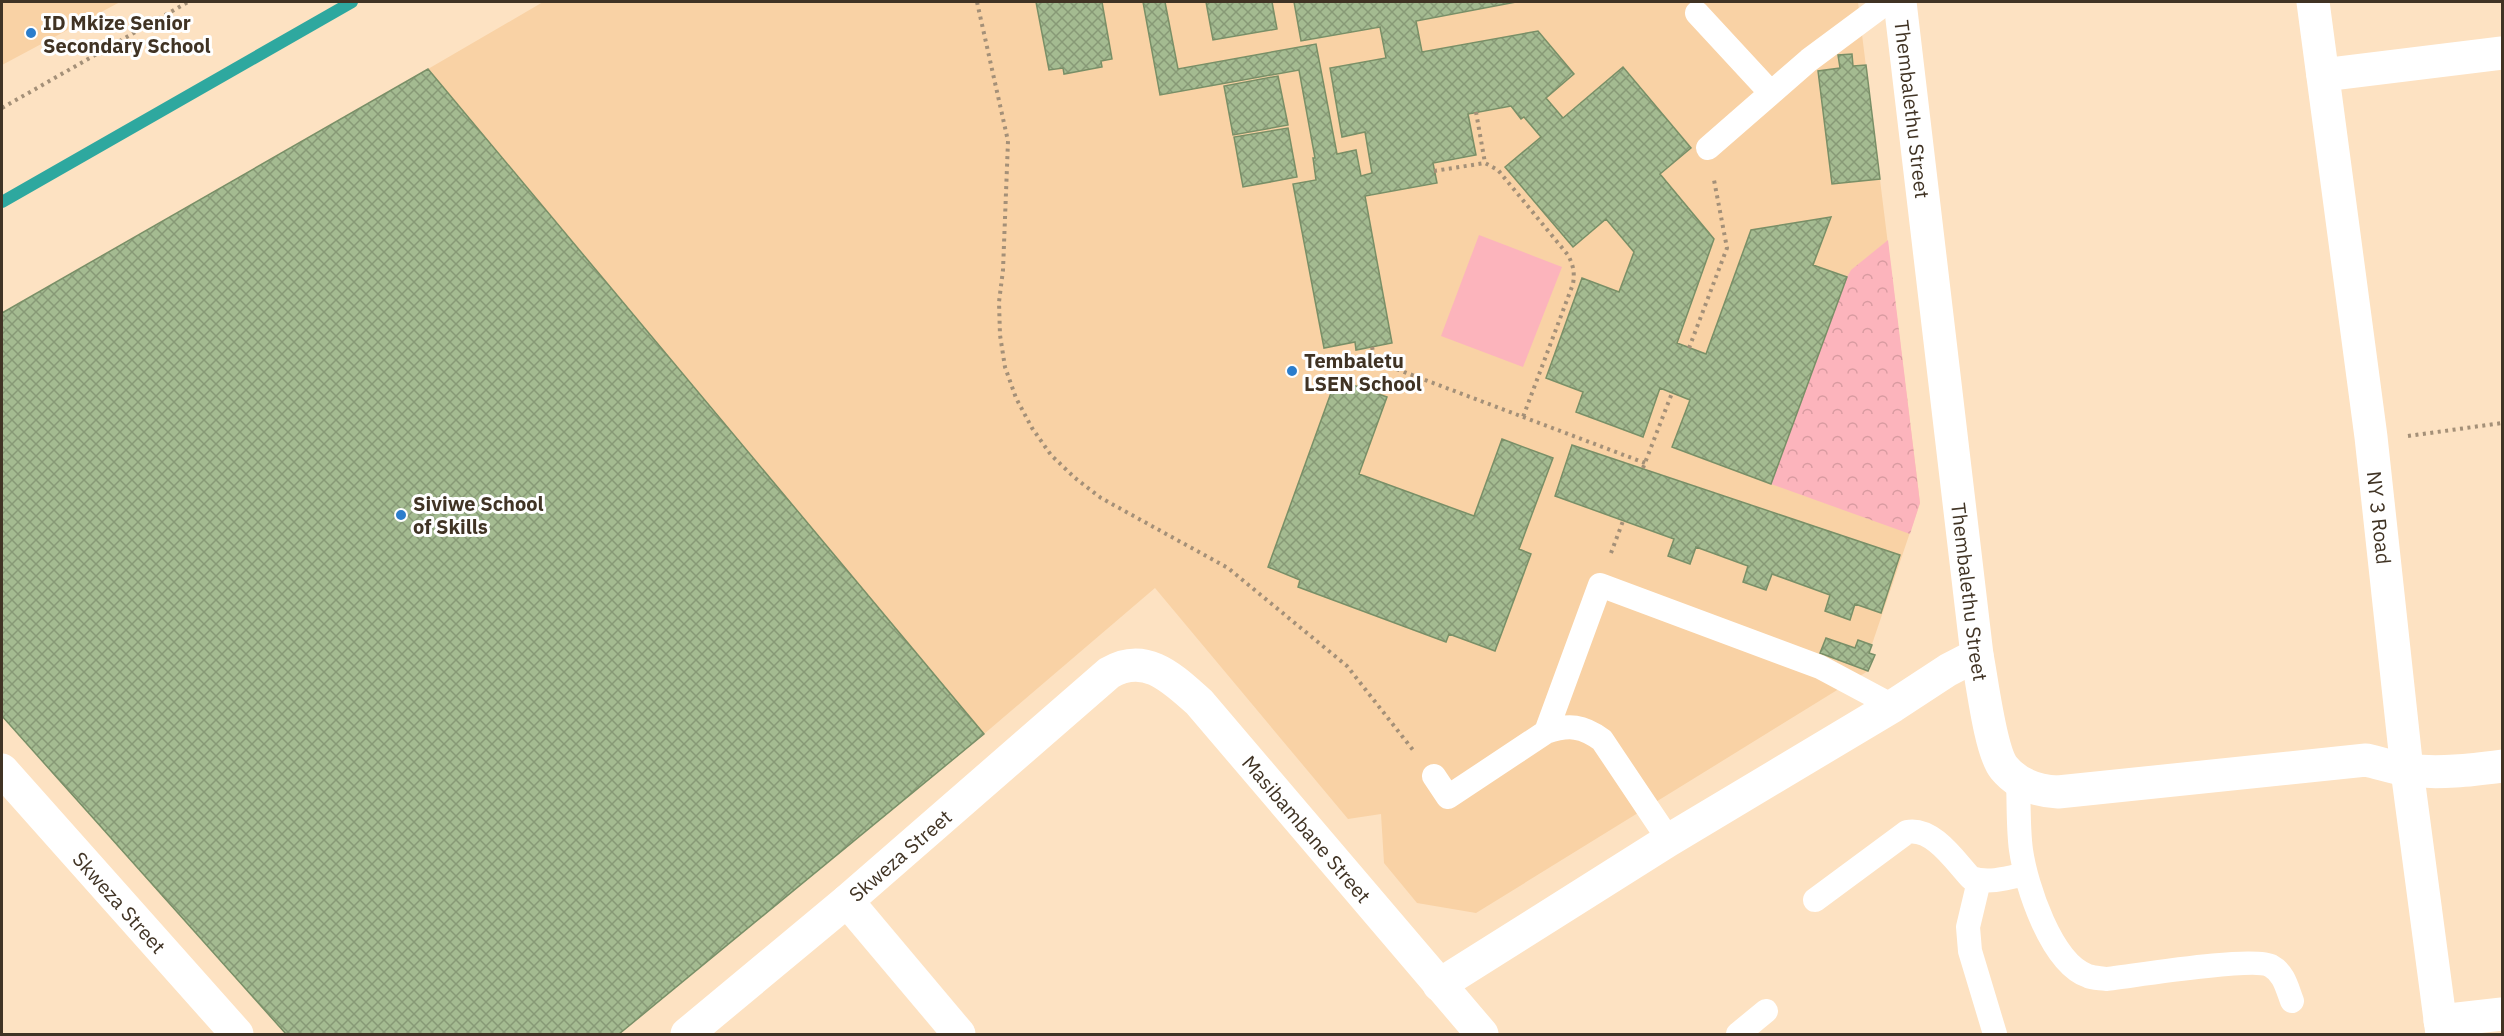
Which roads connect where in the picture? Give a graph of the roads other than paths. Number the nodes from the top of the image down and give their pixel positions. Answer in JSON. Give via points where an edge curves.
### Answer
{"nodes":[{"id":1,"x":1887,"y":2,"type":"edge"},
{"id":2,"x":1900,"y":2,"type":"edge"},
{"id":3,"x":2313,"y":2,"type":"edge"},
{"id":4,"x":1697,"y":13,"type":"dead end"},
{"id":5,"x":2502,"y":53,"type":"edge"},
{"id":6,"x":2323,"y":75,"type":"junction"},
{"id":7,"x":1771,"y":93,"type":"junction"},
{"id":8,"x":1708,"y":148,"type":"road end"},
{"id":9,"x":1977,"y":655,"type":"junction"},
{"id":10,"x":1109,"y":673,"type":"joint"},
{"id":11,"x":1893,"y":706,"type":"junction"},
{"id":12,"x":1546,"y":732,"type":"junction"},
{"id":13,"x":2502,"y":766,"type":"edge"},
{"id":14,"x":2,"y":770,"type":"edge"},
{"id":15,"x":2408,"y":770,"type":"junction"},
{"id":16,"x":1434,"y":776,"type":"road end"},
{"id":17,"x":2018,"y":781,"type":"junction"},
{"id":18,"x":1669,"y":840,"type":"junction"},
{"id":19,"x":2025,"y":874,"type":"junction"},
{"id":20,"x":1979,"y":881,"type":"junction"},
{"id":21,"x":1815,"y":900,"type":"dead end"},
{"id":22,"x":847,"y":901,"type":"junction"},
{"id":23,"x":1439,"y":985,"type":"junction"},
{"id":24,"x":2292,"y":1001,"type":"dead end"},
{"id":25,"x":1766,"y":1011,"type":"dead end"},
{"id":26,"x":2502,"y":1014,"type":"edge"},
{"id":27,"x":2441,"y":1028,"type":"edge"},
{"id":28,"x":237,"y":1035,"type":"edge"},
{"id":29,"x":687,"y":1035,"type":"edge"},
{"id":30,"x":959,"y":1035,"type":"edge"},
{"id":31,"x":1482,"y":1035,"type":"edge"},
{"id":32,"x":1738,"y":1035,"type":"edge"},
{"id":33,"x":1995,"y":1035,"type":"edge"}],
"edges":[{"from":1,"to":7,"type":"lane"},
{"from":2,"to":9,"type":"street","name":"Thembalethu Street"},
{"from":3,"to":6,"type":"street","name":"NY 3 Road"},
{"from":4,"to":7,"type":"lane"},
{"from":5,"to":6,"type":"street"},
{"from":6,"to":15,"type":"street","name":"NY 3 Road","via":[[2371,437]]},
{"from":7,"to":8,"type":"lane"},
{"from":9,"to":11,"type":"street"},
{"from":9,"to":17,"type":"street","name":"Thembalethu Street","via":[[1995,749],[2002,767]]},
{"from":10,"to":22,"type":"street","name":"Skweza Street"},
{"from":10,"to":23,"type":"street","name":"Masibambane Street","via":[[1131,665],[1152,668],[1170,675],[1199,702]]},
{"from":11,"to":12,"type":"lane","via":[[1820,667],[1600,585]]},
{"from":11,"to":18,"type":"street"},
{"from":12,"to":16,"type":"lane","via":[[1448,797]]},
{"from":12,"to":18,"type":"lane","via":[[1576,726],[1602,740]]},
{"from":13,"to":15,"type":"street","name":"Thembalethu Street","via":[[2464,771]]},
{"from":14,"to":28,"type":"street","name":"Skweza Street"},
{"from":15,"to":17,"type":"street","name":"Thembalethu Street","via":[[2366,760],[2058,792],[2039,791]]},
{"from":15,"to":27,"type":"street","name":"NY 3 Road"},
{"from":17,"to":19,"type":"lane"},
{"from":18,"to":23,"type":"street"},
{"from":19,"to":20,"type":"lane"},
{"from":19,"to":24,"type":"lane","via":[[2042,920],[2062,956],[2088,977],[2106,979],[2258,962],[2270,964],[2285,980]]},
{"from":20,"to":21,"type":"lane","via":[[1971,878],[1930,836],[1917,830],[1908,832]]},
{"from":20,"to":33,"type":"lane","via":[[1968,927],[1970,951]]},
{"from":22,"to":29,"type":"street","name":"Skweza Street"},
{"from":22,"to":30,"type":"street"},
{"from":23,"to":31,"type":"street","name":"Masibambane Street"},
{"from":25,"to":32,"type":"lane"},
{"from":26,"to":27,"type":"street"}]}
